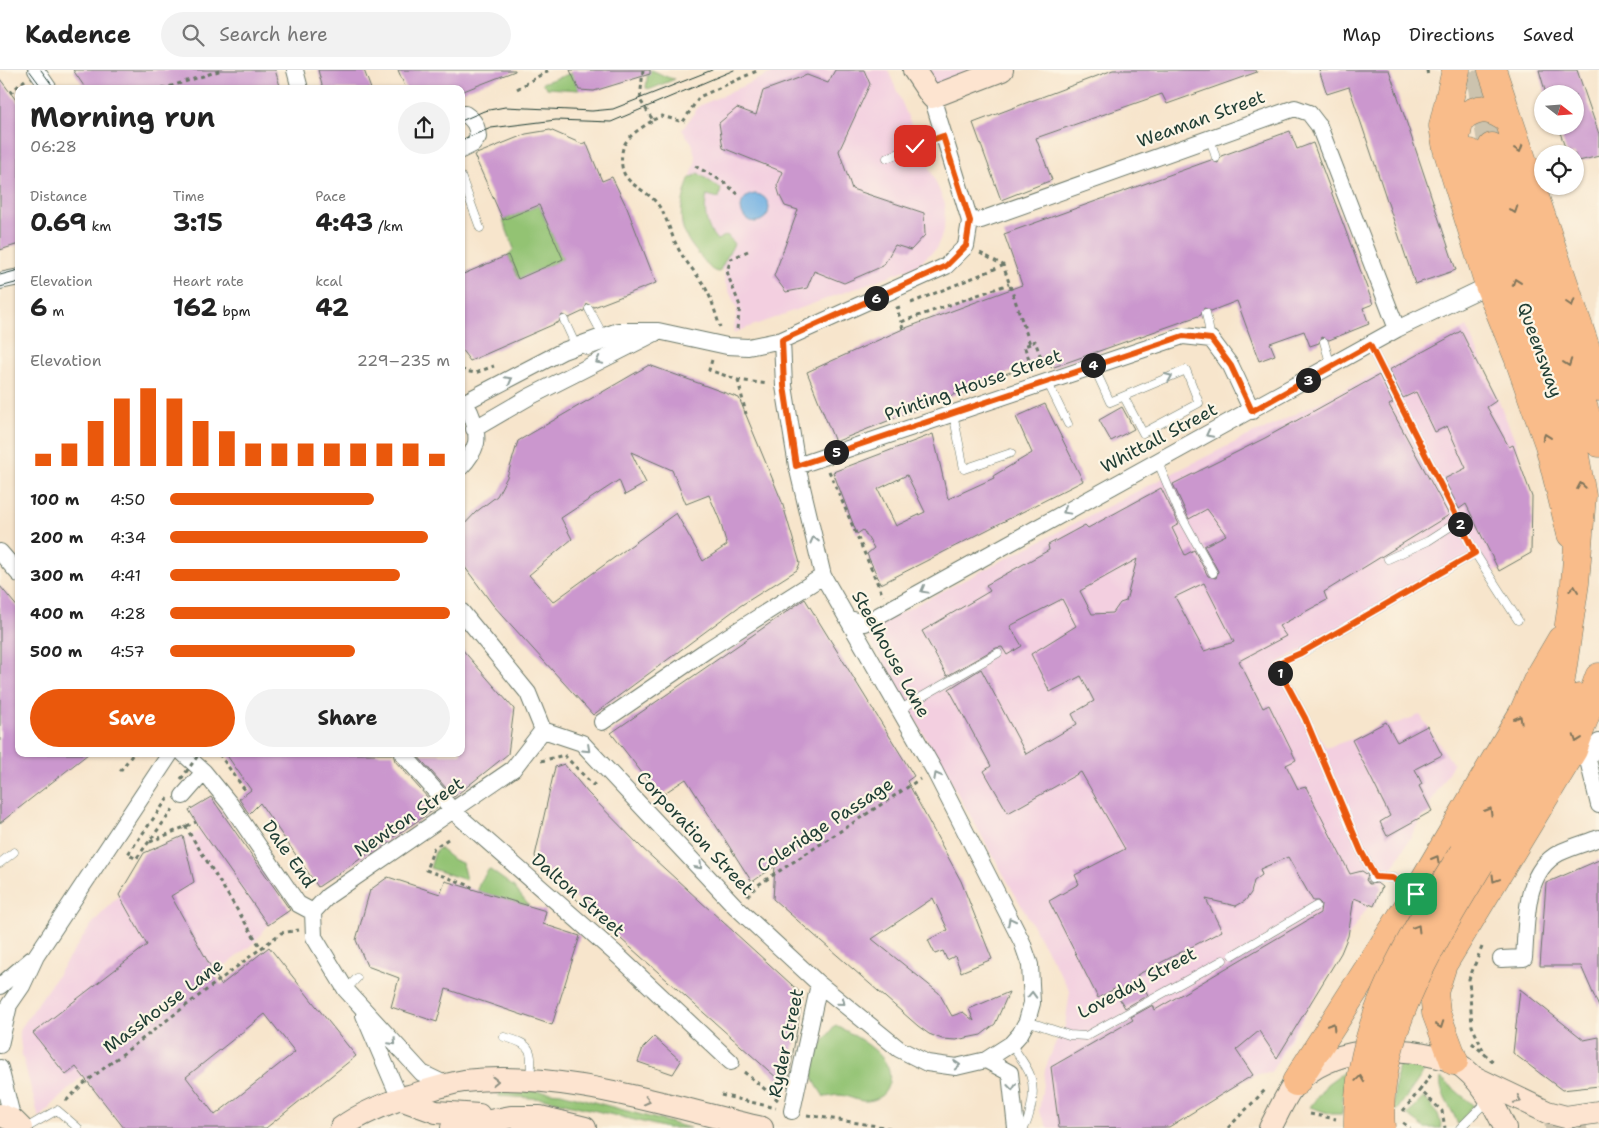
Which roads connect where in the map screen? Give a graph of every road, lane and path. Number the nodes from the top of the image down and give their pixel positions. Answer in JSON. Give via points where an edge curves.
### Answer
{"nodes":[{"id":1,"x":36,"y":70,"type":"edge"},
{"id":2,"x":222,"y":70,"type":"edge"},
{"id":3,"x":295,"y":70,"type":"edge"},
{"id":4,"x":549,"y":70,"type":"edge"},
{"id":5,"x":643,"y":70,"type":"edge"},
{"id":6,"x":759,"y":70,"type":"edge"},
{"id":7,"x":914,"y":70,"type":"edge"},
{"id":8,"x":1002,"y":70,"type":"edge"},
{"id":9,"x":1428,"y":70,"type":"edge"},
{"id":10,"x":1456,"y":70,"type":"edge"},
{"id":11,"x":1492,"y":70,"type":"edge"},
{"id":12,"x":1428,"y":76,"type":"dead end"},
{"id":13,"x":46,"y":85,"type":"edge"},
{"id":14,"x":175,"y":85,"type":"edge"},
{"id":15,"x":299,"y":85,"type":"edge"},
{"id":16,"x":517,"y":88,"type":"dead end"},
{"id":17,"x":932,"y":97,"type":"junction"},
{"id":18,"x":465,"y":114,"type":"edge"},
{"id":19,"x":653,"y":120,"type":"junction"},
{"id":20,"x":1508,"y":120,"type":"junction"},
{"id":21,"x":943,"y":136,"type":"junction"},
{"id":22,"x":1210,"y":138,"type":"junction"},
{"id":23,"x":465,"y":148,"type":"edge"},
{"id":24,"x":886,"y":158,"type":"dead end"},
{"id":25,"x":1216,"y":158,"type":"dead end"},
{"id":26,"x":695,"y":166,"type":"dead end"},
{"id":27,"x":1456,"y":178,"type":"junction"},
{"id":28,"x":465,"y":187,"type":"edge"},
{"id":29,"x":738,"y":194,"type":"dead end"},
{"id":30,"x":970,"y":221,"type":"junction"},
{"id":31,"x":480,"y":228,"type":"dead end"},
{"id":32,"x":966,"y":246,"type":"junction"},
{"id":33,"x":748,"y":251,"type":"dead end"},
{"id":34,"x":1003,"y":265,"type":"junction"},
{"id":35,"x":15,"y":278,"type":"edge"},
{"id":36,"x":0,"y":281,"type":"edge"},
{"id":37,"x":1009,"y":284,"type":"junction"},
{"id":38,"x":1489,"y":284,"type":"junction"},
{"id":39,"x":589,"y":309,"type":"dead end"},
{"id":40,"x":1206,"y":313,"type":"dead end"},
{"id":41,"x":564,"y":320,"type":"dead end"},
{"id":42,"x":901,"y":322,"type":"junction"},
{"id":43,"x":734,"y":329,"type":"dead end"},
{"id":44,"x":903,"y":329,"type":"dead end"},
{"id":45,"x":720,"y":330,"type":"dead end"},
{"id":46,"x":1397,"y":330,"type":"junction"},
{"id":47,"x":658,"y":331,"type":"junction"},
{"id":48,"x":610,"y":338,"type":"junction"},
{"id":49,"x":1211,"y":339,"type":"junction"},
{"id":50,"x":782,"y":340,"type":"junction"},
{"id":51,"x":1324,"y":342,"type":"dead end"},
{"id":52,"x":1030,"y":344,"type":"junction"},
{"id":53,"x":1370,"y":345,"type":"junction"},
{"id":54,"x":576,"y":346,"type":"junction"},
{"id":55,"x":1043,"y":364,"type":"dead end"},
{"id":56,"x":1093,"y":365,"type":"junction"},
{"id":57,"x":494,"y":366,"type":"dead end"},
{"id":58,"x":1332,"y":367,"type":"junction"},
{"id":59,"x":1033,"y":369,"type":"dead end"},
{"id":60,"x":709,"y":370,"type":"dead end"},
{"id":61,"x":465,"y":371,"type":"edge"},
{"id":62,"x":738,"y":380,"type":"junction"},
{"id":63,"x":1047,"y":381,"type":"junction"},
{"id":64,"x":784,"y":386,"type":"junction"},
{"id":65,"x":1599,"y":386,"type":"edge"},
{"id":66,"x":1124,"y":397,"type":"junction"},
{"id":67,"x":465,"y":400,"type":"edge"},
{"id":68,"x":465,"y":404,"type":"edge"},
{"id":69,"x":1252,"y":411,"type":"junction"},
{"id":70,"x":953,"y":413,"type":"junction"},
{"id":71,"x":746,"y":414,"type":"dead end"},
{"id":72,"x":1068,"y":424,"type":"dead end"},
{"id":73,"x":474,"y":429,"type":"junction"},
{"id":74,"x":1599,"y":444,"type":"edge"},
{"id":75,"x":1011,"y":454,"type":"dead end"},
{"id":76,"x":1157,"y":460,"type":"junction"},
{"id":77,"x":810,"y":461,"type":"junction"},
{"id":78,"x":465,"y":462,"type":"edge"},
{"id":79,"x":1458,"y":521,"type":"junction"},
{"id":80,"x":0,"y":552,"type":"edge"},
{"id":81,"x":1576,"y":552,"type":"junction"},
{"id":82,"x":1475,"y":553,"type":"junction"},
{"id":83,"x":1388,"y":559,"type":"dead end"},
{"id":84,"x":15,"y":569,"type":"edge"},
{"id":85,"x":1213,"y":573,"type":"dead end"},
{"id":86,"x":823,"y":576,"type":"junction"},
{"id":87,"x":889,"y":610,"type":"junction"},
{"id":88,"x":465,"y":616,"type":"edge"},
{"id":89,"x":849,"y":619,"type":"junction"},
{"id":90,"x":1518,"y":620,"type":"dead end"},
{"id":91,"x":1569,"y":625,"type":"junction"},
{"id":92,"x":998,"y":653,"type":"dead end"},
{"id":93,"x":1599,"y":667,"type":"edge"},
{"id":94,"x":1599,"y":677,"type":"edge"},
{"id":95,"x":900,"y":710,"type":"junction"},
{"id":96,"x":602,"y":722,"type":"dead end"},
{"id":97,"x":543,"y":730,"type":"junction"},
{"id":98,"x":1599,"y":742,"type":"edge"},
{"id":99,"x":131,"y":757,"type":"edge"},
{"id":100,"x":187,"y":757,"type":"edge"},
{"id":101,"x":197,"y":757,"type":"edge"},
{"id":102,"x":220,"y":757,"type":"edge"},
{"id":103,"x":406,"y":757,"type":"edge"},
{"id":104,"x":166,"y":759,"type":"edge"},
{"id":105,"x":934,"y":770,"type":"junction"},
{"id":106,"x":120,"y":771,"type":"dead end"},
{"id":107,"x":204,"y":772,"type":"junction"},
{"id":108,"x":176,"y":792,"type":"junction"},
{"id":109,"x":247,"y":793,"type":"dead end"},
{"id":110,"x":1599,"y":805,"type":"edge"},
{"id":111,"x":453,"y":811,"type":"junction"},
{"id":112,"x":196,"y":822,"type":"dead end"},
{"id":113,"x":185,"y":826,"type":"junction"},
{"id":114,"x":1599,"y":838,"type":"edge"},
{"id":115,"x":448,"y":839,"type":"dead end"},
{"id":116,"x":149,"y":842,"type":"junction"},
{"id":117,"x":14,"y":852,"type":"dead end"},
{"id":118,"x":1472,"y":858,"type":"junction"},
{"id":119,"x":0,"y":862,"type":"edge"},
{"id":120,"x":472,"y":882,"type":"dead end"},
{"id":121,"x":1416,"y":894,"type":"junction"},
{"id":122,"x":1316,"y":906,"type":"dead end"},
{"id":123,"x":736,"y":907,"type":"junction"},
{"id":124,"x":314,"y":919,"type":"junction"},
{"id":125,"x":1485,"y":939,"type":"dead end"},
{"id":126,"x":261,"y":948,"type":"junction"},
{"id":127,"x":1233,"y":954,"type":"dead end"},
{"id":128,"x":36,"y":956,"type":"junction"},
{"id":129,"x":1501,"y":959,"type":"dead end"},
{"id":130,"x":1223,"y":960,"type":"dead end"},
{"id":131,"x":358,"y":978,"type":"dead end"},
{"id":132,"x":819,"y":984,"type":"junction"},
{"id":133,"x":346,"y":990,"type":"junction"},
{"id":134,"x":2,"y":996,"type":"edge"},
{"id":135,"x":360,"y":1006,"type":"junction"},
{"id":136,"x":1027,"y":1021,"type":"junction"},
{"id":137,"x":504,"y":1037,"type":"dead end"},
{"id":138,"x":1011,"y":1044,"type":"junction"},
{"id":139,"x":0,"y":1045,"type":"edge"},
{"id":140,"x":1485,"y":1053,"type":"dead end"},
{"id":141,"x":986,"y":1060,"type":"junction"},
{"id":142,"x":731,"y":1062,"type":"joint"},
{"id":143,"x":0,"y":1068,"type":"edge"},
{"id":144,"x":1443,"y":1068,"type":"junction"},
{"id":145,"x":1475,"y":1078,"type":"junction"},
{"id":146,"x":530,"y":1080,"type":"junction"},
{"id":147,"x":1284,"y":1083,"type":"junction"},
{"id":148,"x":446,"y":1085,"type":"junction"},
{"id":149,"x":1420,"y":1090,"type":"junction"},
{"id":150,"x":720,"y":1095,"type":"dead end"},
{"id":151,"x":400,"y":1099,"type":"junction"},
{"id":152,"x":1489,"y":1099,"type":"junction"},
{"id":153,"x":1412,"y":1101,"type":"dead end"},
{"id":154,"x":0,"y":1102,"type":"edge"},
{"id":155,"x":58,"y":1110,"type":"junction"},
{"id":156,"x":792,"y":1111,"type":"junction"},
{"id":157,"x":1599,"y":1112,"type":"edge"},
{"id":158,"x":1310,"y":1114,"type":"dead end"},
{"id":159,"x":511,"y":1117,"type":"junction"},
{"id":160,"x":1331,"y":1119,"type":"dead end"},
{"id":161,"x":15,"y":1123,"type":"edge"},
{"id":162,"x":1270,"y":1126,"type":"edge"},
{"id":163,"x":78,"y":1128,"type":"edge"},
{"id":164,"x":341,"y":1128,"type":"edge"},
{"id":165,"x":452,"y":1128,"type":"edge"},
{"id":166,"x":585,"y":1128,"type":"edge"},
{"id":167,"x":762,"y":1128,"type":"edge"},
{"id":168,"x":890,"y":1128,"type":"edge"},
{"id":169,"x":1016,"y":1128,"type":"edge"},
{"id":170,"x":1024,"y":1128,"type":"edge"},
{"id":171,"x":1228,"y":1128,"type":"edge"},
{"id":172,"x":1358,"y":1128,"type":"edge"},
{"id":173,"x":1380,"y":1128,"type":"edge"},
{"id":174,"x":1445,"y":1128,"type":"edge"},
{"id":175,"x":1460,"y":1128,"type":"edge"},
{"id":176,"x":1505,"y":1128,"type":"edge"}],
"edges":[{"from":1,"to":13,"type":"street"},
{"from":2,"to":14,"type":"path"},
{"from":3,"to":15,"type":"street"},
{"from":4,"to":16,"type":"path"},
{"from":5,"to":19,"type":"path","via":[[640,100]]},
{"from":6,"to":19,"type":"path","via":[[699,97],[683,122],[662,116]]},
{"from":7,"to":17,"type":"main road"},
{"from":8,"to":17,"type":"main road"},
{"from":9,"to":12,"type":"path"},
{"from":10,"to":27,"type":"highway","via":[[1443,126]]},
{"from":11,"to":20,"type":"highway"},
{"from":17,"to":21,"type":"street"},
{"from":18,"to":23,"type":"street","via":[[474,120],[478,137]]},
{"from":19,"to":45,"type":"path","via":[[625,143],[622,152],[624,171],[632,185],[649,194],[665,213],[679,250],[708,291]]},
{"from":20,"to":27,"type":"highway","via":[[1490,109],[1476,109],[1460,119],[1453,149]]},
{"from":20,"to":65,"type":"highway","one_way":true},
{"from":21,"to":24,"type":"lane"},
{"from":21,"to":30,"type":"street"},
{"from":22,"to":25,"type":"lane"},
{"from":22,"to":30,"type":"street","name":"Weaman Street","via":[[981,220]]},
{"from":22,"to":46,"type":"street","name":"Weaman Street","via":[[1296,108],[1309,113],[1319,126]]},
{"from":26,"to":29,"type":"path"},
{"from":27,"to":38,"type":"highway"},
{"from":28,"to":31,"type":"lane"},
{"from":30,"to":32,"type":"street"},
{"from":32,"to":34,"type":"path"},
{"from":32,"to":50,"type":"street","via":[[946,266]]},
{"from":33,"to":43,"type":"path","via":[[731,258],[727,271],[740,306],[737,329]]},
{"from":34,"to":37,"type":"path"},
{"from":34,"to":42,"type":"path","via":[[897,308]]},
{"from":35,"to":36,"type":"street"},
{"from":37,"to":42,"type":"path"},
{"from":37,"to":52,"type":"path"},
{"from":38,"to":46,"type":"street","name":"Whittall Street"},
{"from":81,"to":38,"type":"highway","one_way":true,"via":[[1549,445]]},
{"from":39,"to":48,"type":"lane"},
{"from":40,"to":49,"type":"lane"},
{"from":41,"to":54,"type":"lane"},
{"from":42,"to":44,"type":"path"},
{"from":46,"to":53,"type":"street","name":"Whittall Street"},
{"from":47,"to":48,"type":"street","via":[[618,330]]},
{"from":47,"to":50,"type":"street","via":[[727,346],[748,347]]},
{"from":47,"to":73,"type":"street","one_way":true},
{"from":48,"to":54,"type":"street"},
{"from":49,"to":56,"type":"street","name":"Printing House Street","via":[[1183,336]]},
{"from":49,"to":69,"type":"street","via":[[1231,366]]},
{"from":50,"to":64,"type":"street","name":"Steelhouse Lane"},
{"from":51,"to":58,"type":"lane"},
{"from":52,"to":55,"type":"path","via":[[1035,341]]},
{"from":52,"to":59,"type":"path","via":[[1024,346]]},
{"from":53,"to":58,"type":"street","name":"Whittall Street"},
{"from":53,"to":79,"type":"lane"},
{"from":67,"to":54,"type":"street","one_way":true},
{"from":56,"to":63,"type":"street","name":"Printing House Street"},
{"from":56,"to":66,"type":"lane","via":[[1110,402]]},
{"from":57,"to":61,"type":"path","via":[[475,372]]},
{"from":58,"to":69,"type":"street","name":"Whittall Street"},
{"from":60,"to":62,"type":"path"},
{"from":62,"to":64,"type":"path"},
{"from":62,"to":71,"type":"path"},
{"from":63,"to":70,"type":"street","name":"Printing House Street"},
{"from":63,"to":72,"type":"lane"},
{"from":64,"to":77,"type":"street","name":"Steelhouse Lane"},
{"from":66,"to":66,"type":"lane","one_way":true,"via":[[1186,370],[1199,403],[1143,433]]},
{"from":68,"to":73,"type":"street","via":[[471,412]]},
{"from":69,"to":76,"type":"street","name":"Whittall Street","one_way":true},
{"from":70,"to":75,"type":"lane","via":[[964,469]]},
{"from":70,"to":77,"type":"street","name":"Printing House Street"},
{"from":73,"to":78,"type":"street","via":[[476,441]]},
{"from":81,"to":74,"type":"highway","name":"Queensway","one_way":true,"via":[[1582,496],[1571,433],[1481,150]]},
{"from":76,"to":85,"type":"lane","via":[[1178,510]]},
{"from":76,"to":87,"type":"street","name":"Whittall Street","one_way":true},
{"from":86,"to":77,"type":"street","name":"Steelhouse Lane","one_way":true,"via":[[802,490]]},
{"from":77,"to":87,"type":"path","name":"Steelhouse Lane"},
{"from":79,"to":82,"type":"lane"},
{"from":79,"to":83,"type":"lane","via":[[1428,541]]},
{"from":80,"to":84,"type":"street"},
{"from":91,"to":81,"type":"highway","name":"Queensway","one_way":true},
{"from":82,"to":90,"type":"lane"},
{"from":82,"to":121,"type":"lane","via":[[1301,653],[1276,664],[1305,718],[1374,878],[1392,878]]},
{"from":86,"to":89,"type":"street","name":"Steelhouse Lane"},
{"from":86,"to":96,"type":"street"},
{"from":87,"to":89,"type":"street","name":"Whittall Street","via":[[865,623]]},
{"from":88,"to":97,"type":"street","via":[[528,693]]},
{"from":89,"to":95,"type":"street","name":"Steelhouse Lane"},
{"from":118,"to":91,"type":"highway","name":"Queensway","one_way":true,"via":[[1538,730],[1560,679]]},
{"from":121,"to":91,"type":"highway","one_way":true,"via":[[1523,713]]},
{"from":92,"to":95,"type":"lane"},
{"from":93,"to":118,"type":"highway"},
{"from":94,"to":144,"type":"highway","one_way":true,"via":[[1573,750],[1444,964],[1434,992]]},
{"from":95,"to":105,"type":"street","name":"Steelhouse Lane"},
{"from":97,"to":111,"type":"street","name":"Newton Street","via":[[513,769]]},
{"from":97,"to":123,"type":"street","name":"Corporation Street","one_way":true,"via":[[582,743]]},
{"from":98,"to":110,"type":"street","via":[[1588,760]]},
{"from":99,"to":106,"type":"path"},
{"from":100,"to":107,"type":"street","name":"Dale End"},
{"from":101,"to":108,"type":"path","bridge":true},
{"from":102,"to":109,"type":"path"},
{"from":103,"to":111,"type":"street","name":"Dalton Street"},
{"from":104,"to":128,"type":"street"},
{"from":105,"to":123,"type":"path","name":"Coleridge Passage","via":[[758,885]]},
{"from":136,"to":105,"type":"street","name":"Steelhouse Lane","one_way":true,"via":[[1032,1003],[1030,965],[1022,942]]},
{"from":107,"to":108,"type":"street"},
{"from":107,"to":124,"type":"street","name":"Dale End","via":[[230,804],[298,904]]},
{"from":108,"to":116,"type":"path"},
{"from":108,"to":116,"type":"path","via":[[128,854],[136,859]]},
{"from":111,"to":124,"type":"street","name":"Newton Street","via":[[328,896]]},
{"from":111,"to":142,"type":"street","name":"Dalton Street","via":[[615,953]]},
{"from":112,"to":113,"type":"path"},
{"from":113,"to":116,"type":"path"},
{"from":113,"to":126,"type":"path"},
{"from":114,"to":129,"type":"street","via":[[1558,854],[1540,869],[1531,888],[1524,958]]},
{"from":115,"to":120,"type":"path","via":[[434,848],[426,870],[471,888]]},
{"from":117,"to":119,"type":"lane"},
{"from":172,"to":118,"type":"highway","one_way":true,"bridge":true,"via":[[1363,1059],[1391,977],[1412,936]]},
{"from":118,"to":173,"type":"highway","bridge":true,"via":[[1417,972],[1396,1025],[1384,1071]]},
{"from":147,"to":121,"type":"highway","one_way":true},
{"from":122,"to":127,"type":"lane"},
{"from":123,"to":132,"type":"street","name":"Corporation Street"},
{"from":124,"to":126,"type":"path","name":"Masshouse Lane","via":[[280,933]]},
{"from":124,"to":133,"type":"street","via":[[314,937]]},
{"from":125,"to":140,"type":"path","via":[[1469,979],[1472,1026]]},
{"from":126,"to":155,"type":"path","name":"Masshouse Lane","via":[[82,1085]]},
{"from":128,"to":134,"type":"street"},
{"from":128,"to":134,"type":"street","via":[[22,986]]},
{"from":130,"to":136,"type":"lane","name":"Loveday Street","via":[[1086,1036],[1069,1035]]},
{"from":131,"to":133,"type":"lane"},
{"from":132,"to":141,"type":"street","name":"Corporation Street","one_way":true,"via":[[899,1049],[927,1063],[956,1067]]},
{"from":132,"to":156,"type":"street","name":"Ryder Street"},
{"from":133,"to":135,"type":"street"},
{"from":134,"to":139,"type":"street"},
{"from":135,"to":148,"type":"street","one_way":true,"via":[[422,1073]]},
{"from":135,"to":151,"type":"street"},
{"from":136,"to":138,"type":"street"},
{"from":137,"to":146,"type":"lane","via":[[523,1042],[530,1048]]},
{"from":138,"to":141,"type":"street","name":"Corporation Street"},
{"from":138,"to":170,"type":"lane","via":[[1032,1076],[1034,1087]]},
{"from":141,"to":169,"type":"street","one_way":true,"via":[[1010,1073]]},
{"from":142,"to":156,"type":"path"},
{"from":143,"to":161,"type":"street"},
{"from":144,"to":145,"type":"main road"},
{"from":144,"to":147,"type":"main road","via":[[1418,1052],[1379,1049],[1350,1055]]},
{"from":144,"to":149,"type":"path"},
{"from":145,"to":152,"type":"main road"},
{"from":145,"to":157,"type":"main road","one_way":true,"via":[[1566,1118]]},
{"from":148,"to":146,"type":"main road","one_way":true,"via":[[465,1081]]},
{"from":146,"to":167,"type":"main road","one_way":true,"via":[[566,1082]]},
{"from":147,"to":162,"type":"main road"},
{"from":147,"to":171,"type":"path"},
{"from":148,"to":151,"type":"main road"},
{"from":149,"to":153,"type":"path"},
{"from":149,"to":174,"type":"path","via":[[1442,1111]]},
{"from":150,"to":156,"type":"path"},
{"from":151,"to":159,"type":"main road","via":[[436,1112]]},
{"from":151,"to":164,"type":"main road","via":[[363,1114]]},
{"from":152,"to":175,"type":"lane"},
{"from":152,"to":176,"type":"main road"},
{"from":154,"to":161,"type":"street"},
{"from":155,"to":161,"type":"lane"},
{"from":155,"to":163,"type":"lane"},
{"from":156,"to":168,"type":"path","via":[[840,1122]]},
{"from":158,"to":160,"type":"path"},
{"from":159,"to":165,"type":"main road"},
{"from":159,"to":166,"type":"main road","via":[[540,1117]]}]}
